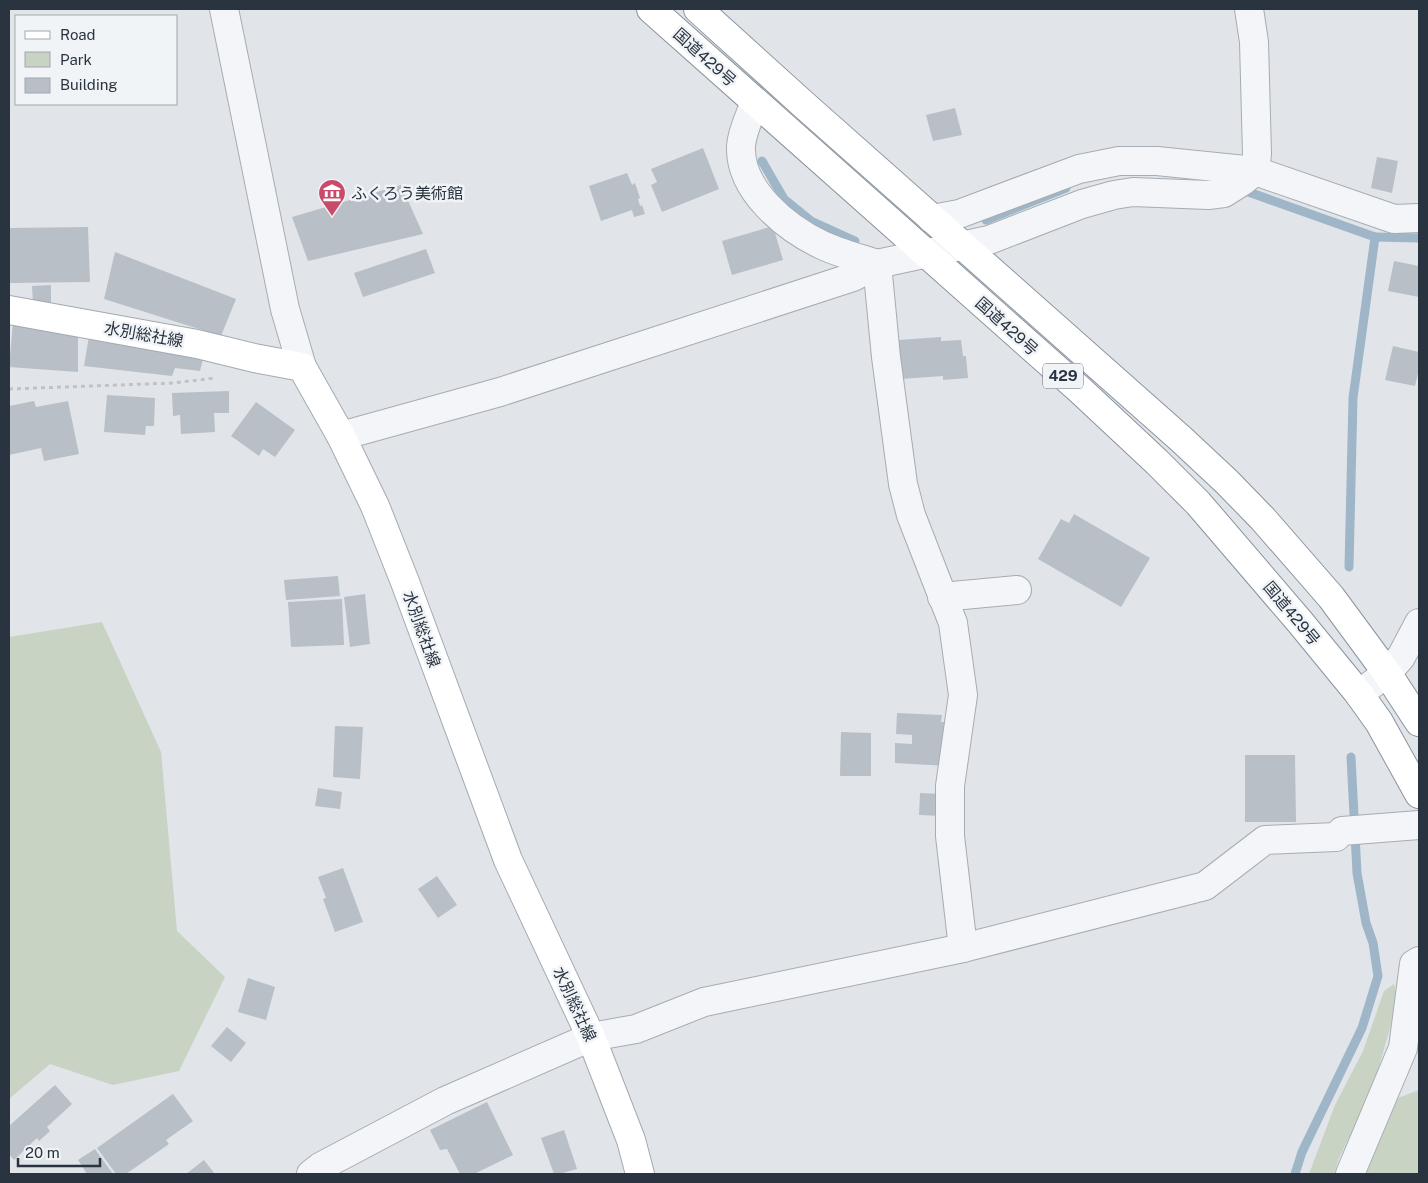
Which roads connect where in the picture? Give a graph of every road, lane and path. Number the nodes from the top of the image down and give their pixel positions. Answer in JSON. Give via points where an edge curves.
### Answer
{"nodes":[{"id":1,"x":224,"y":9,"type":"edge"},
{"id":2,"x":651,"y":9,"type":"edge"},
{"id":3,"x":698,"y":9,"type":"edge"},
{"id":4,"x":1249,"y":9,"type":"edge"},
{"id":5,"x":755,"y":102,"type":"junction"},
{"id":6,"x":1241,"y":182,"type":"junction"},
{"id":7,"x":1419,"y":218,"type":"edge"},
{"id":8,"x":932,"y":219,"type":"junction"},
{"id":9,"x":963,"y":246,"type":"junction"},
{"id":10,"x":926,"y":254,"type":"junction"},
{"id":11,"x":876,"y":264,"type":"junction"},
{"id":12,"x":9,"y":310,"type":"edge"},
{"id":13,"x":302,"y":367,"type":"junction"},
{"id":14,"x":222,"y":378,"type":"dead end"},
{"id":15,"x":9,"y":389,"type":"edge"},
{"id":16,"x":341,"y":436,"type":"junction"},
{"id":17,"x":1017,"y":590,"type":"dead end"},
{"id":18,"x":942,"y":597,"type":"junction"},
{"id":19,"x":1419,"y":623,"type":"edge"},
{"id":20,"x":1387,"y":673,"type":"junction"},
{"id":21,"x":1359,"y":694,"type":"junction"},
{"id":22,"x":1419,"y":722,"type":"edge"},
{"id":23,"x":1419,"y":794,"type":"edge"},
{"id":24,"x":1419,"y":825,"type":"edge"},
{"id":25,"x":963,"y":948,"type":"junction"},
{"id":26,"x":1419,"y":961,"type":"edge"},
{"id":27,"x":591,"y":1037,"type":"junction"},
{"id":28,"x":311,"y":1174,"type":"edge"},
{"id":29,"x":639,"y":1174,"type":"edge"},
{"id":30,"x":1350,"y":1174,"type":"edge"}],
"edges":[{"from":1,"to":13,"type":"street","via":[[286,309]]},
{"from":2,"to":5,"type":"main road","name":"国道429号","number":"429"},
{"from":3,"to":8,"type":"main road","name":"国道429号","number":"429"},
{"from":4,"to":6,"type":"street","via":[[1254,42],[1257,154]]},
{"from":5,"to":10,"type":"main road","name":"国道429号","number":"429"},
{"from":5,"to":11,"type":"street","via":[[741,144],[742,162],[753,187],[768,207],[791,227],[822,246]]},
{"from":6,"to":7,"type":"street","via":[[1394,219]]},
{"from":6,"to":8,"type":"street","via":[[1157,161],[1119,161],[1079,169],[959,214]]},
{"from":6,"to":9,"type":"street","via":[[1208,195],[1133,192],[1114,195],[989,240]]},
{"from":8,"to":9,"type":"main road","name":"国道429号","number":"429"},
{"from":9,"to":10,"type":"street"},
{"from":9,"to":20,"type":"main road","name":"国道429号","number":"429","via":[[1228,482],[1331,596]]},
{"from":10,"to":11,"type":"street"},
{"from":10,"to":21,"type":"main road","name":"国道429号","number":"429","via":[[1087,397],[1191,496]]},
{"from":11,"to":16,"type":"street","via":[[853,277],[509,389]]},
{"from":11,"to":18,"type":"street","via":[[903,484],[911,515]]},
{"from":12,"to":13,"type":"main road","name":"水別総社線","via":[[197,344]]},
{"from":13,"to":16,"type":"main road","name":"水別総社線"},
{"from":14,"to":15,"type":"path"},
{"from":16,"to":27,"type":"main road","name":"水別総社線","via":[[405,582],[508,860]]},
{"from":17,"to":18,"type":"street"},
{"from":18,"to":25,"type":"street","via":[[953,623],[963,695],[950,786],[950,836]]},
{"from":19,"to":20,"type":"street","via":[[1401,657]]},
{"from":20,"to":21,"type":"street"},
{"from":20,"to":22,"type":"main road","name":"国道429号","number":"429"},
{"from":21,"to":23,"type":"main road","name":"国道429号","number":"429","via":[[1379,722]]},
{"from":24,"to":25,"type":"street","via":[[1342,831],[1336,837],[1265,840],[1205,886]]},
{"from":25,"to":27,"type":"street","via":[[704,1002],[636,1029]]},
{"from":26,"to":30,"type":"street","via":[[1414,964],[1402,1048]]},
{"from":27,"to":28,"type":"street","via":[[445,1101]]},
{"from":27,"to":29,"type":"main road","name":"水別総社線","via":[[631,1140]]}]}
